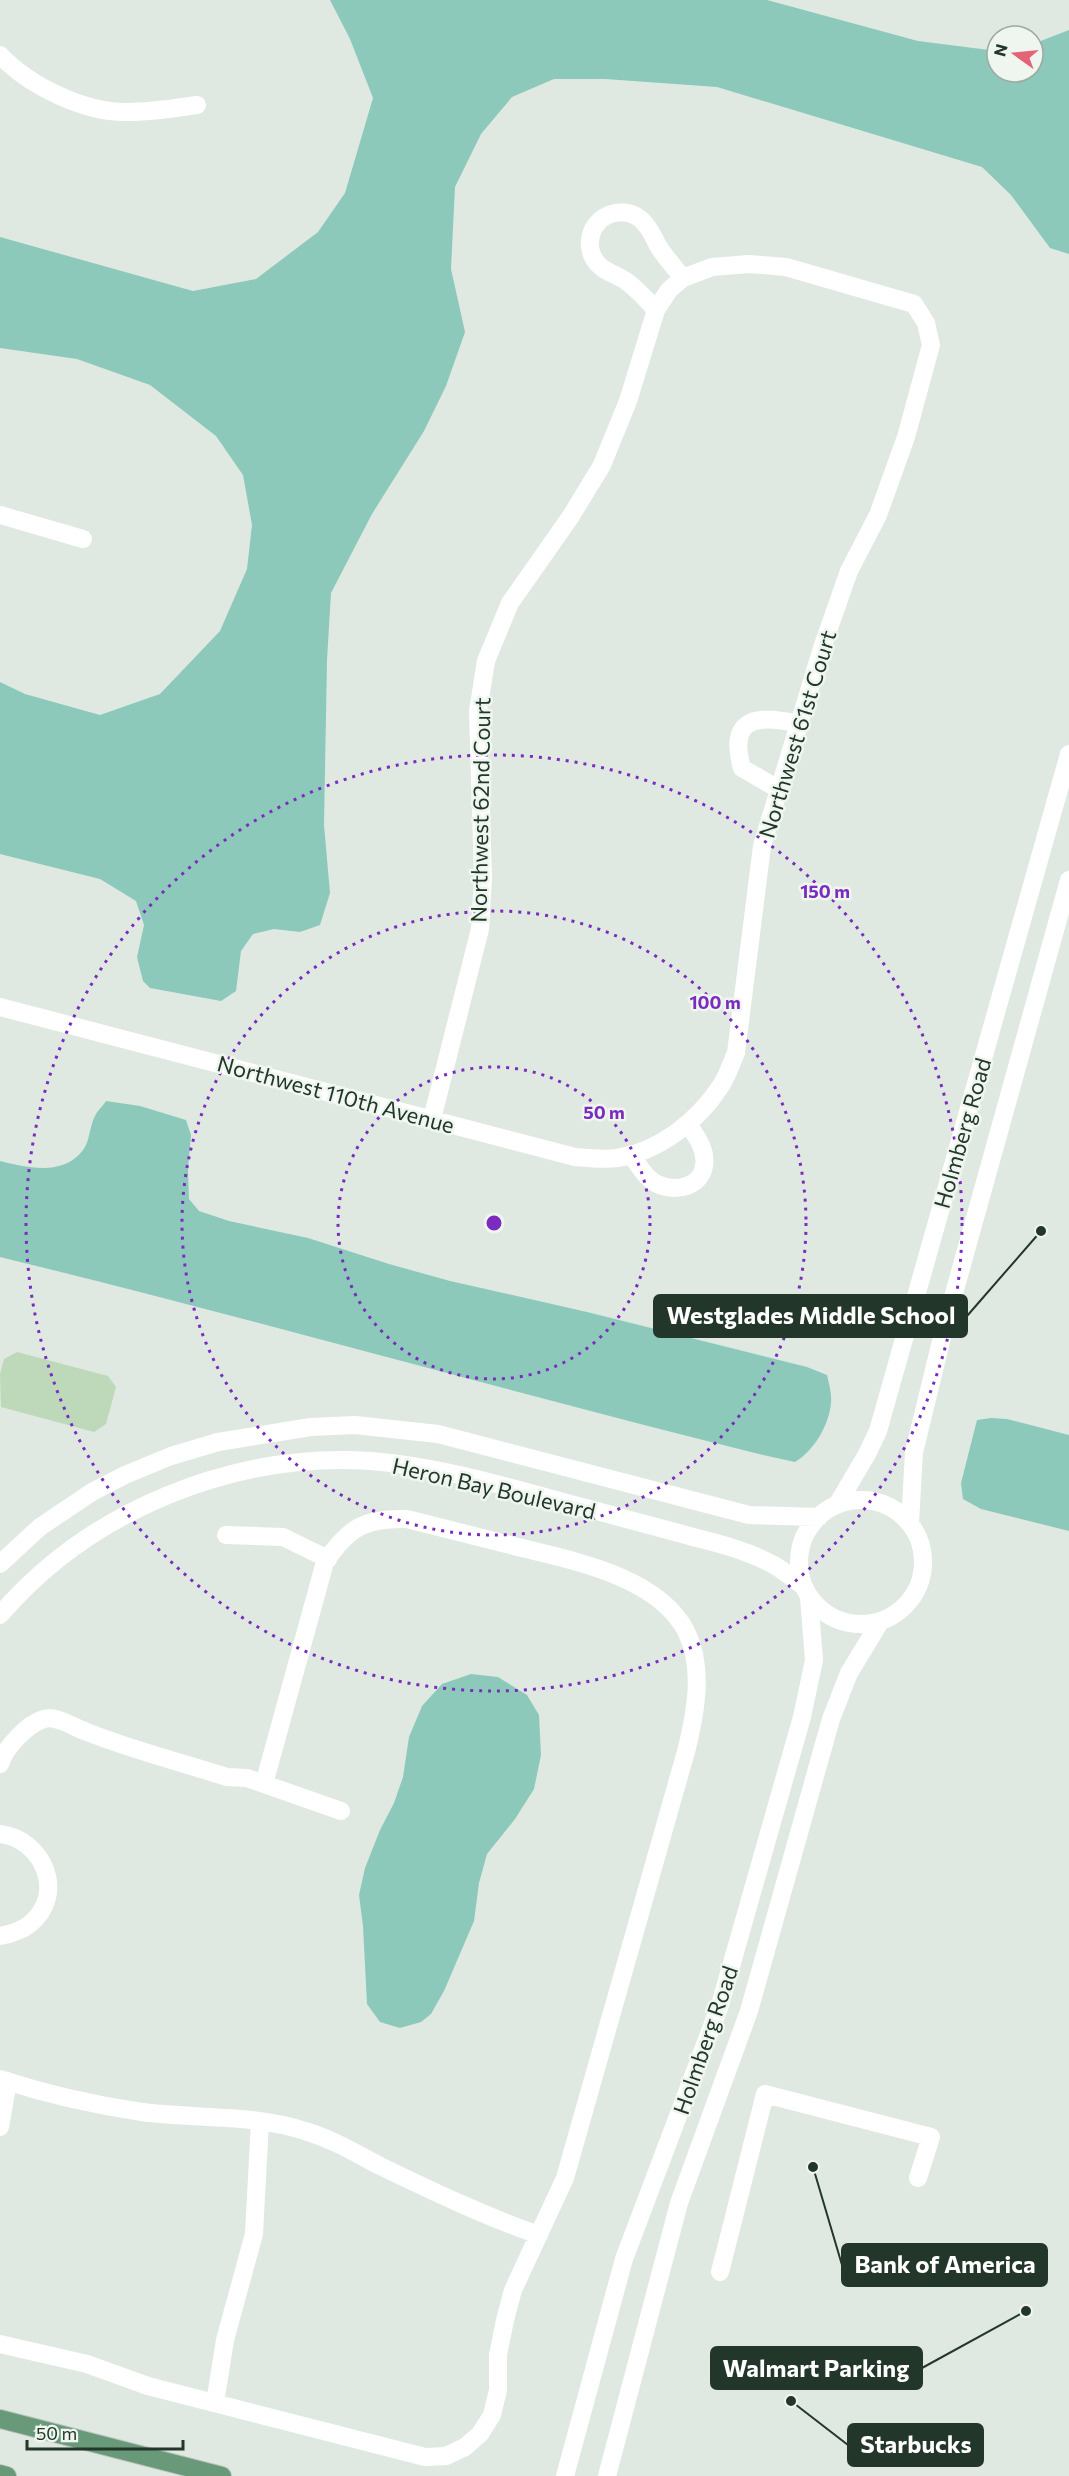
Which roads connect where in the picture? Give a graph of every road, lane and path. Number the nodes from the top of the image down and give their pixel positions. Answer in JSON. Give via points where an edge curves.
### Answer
{"nodes":[{"id":1,"x":0,"y":55,"type":"edge"},
{"id":2,"x":197,"y":105,"type":"dead end"},
{"id":3,"x":683,"y":278,"type":"junction"},
{"id":4,"x":656,"y":310,"type":"junction"},
{"id":5,"x":926,"y":323,"type":"joint"},
{"id":6,"x":0,"y":515,"type":"edge"},
{"id":7,"x":83,"y":539,"type":"dead end"},
{"id":8,"x":800,"y":724,"type":"junction"},
{"id":9,"x":1069,"y":754,"type":"edge"},
{"id":10,"x":780,"y":790,"type":"junction"},
{"id":11,"x":1069,"y":880,"type":"edge"},
{"id":12,"x":0,"y":1007,"type":"edge"},
{"id":13,"x":432,"y":1119,"type":"junction"},
{"id":14,"x":688,"y":1124,"type":"junction"},
{"id":15,"x":670,"y":1136,"type":"joint"},
{"id":16,"x":631,"y":1154,"type":"junction"},
{"id":17,"x":837,"y":1505,"type":"junction"},
{"id":18,"x":819,"y":1516,"type":"junction"},
{"id":19,"x":910,"y":1523,"type":"junction"},
{"id":20,"x":226,"y":1535,"type":"dead end"},
{"id":21,"x":328,"y":1559,"type":"junction"},
{"id":22,"x":0,"y":1564,"type":"edge"},
{"id":23,"x":806,"y":1592,"type":"junction"},
{"id":24,"x":0,"y":1616,"type":"edge"},
{"id":25,"x":880,"y":1622,"type":"junction"},
{"id":26,"x":0,"y":1764,"type":"edge"},
{"id":27,"x":264,"y":1784,"type":"junction"},
{"id":28,"x":341,"y":1811,"type":"dead end"},
{"id":29,"x":0,"y":1834,"type":"edge"},
{"id":30,"x":0,"y":1936,"type":"edge"},
{"id":31,"x":4,"y":2080,"type":"edge"},
{"id":32,"x":260,"y":2122,"type":"junction"},
{"id":33,"x":0,"y":2127,"type":"edge"},
{"id":34,"x":918,"y":2178,"type":"dead end"},
{"id":35,"x":539,"y":2235,"type":"junction"},
{"id":36,"x":720,"y":2272,"type":"dead end"},
{"id":37,"x":0,"y":2344,"type":"edge"},
{"id":38,"x":215,"y":2403,"type":"junction"},
{"id":39,"x":0,"y":2419,"type":"edge"},
{"id":40,"x":0,"y":2474,"type":"edge"},
{"id":41,"x":7,"y":2476,"type":"edge"},
{"id":42,"x":222,"y":2476,"type":"edge"},
{"id":43,"x":565,"y":2476,"type":"edge"},
{"id":44,"x":607,"y":2476,"type":"edge"}],
"edges":[{"from":1,"to":2,"type":"street","via":[[36,85],[93,107],[126,112]]},
{"from":3,"to":4,"type":"street","name":"Northwest 62nd Court"},
{"from":3,"to":4,"type":"street","via":[[639,217],[619,212],[599,220],[590,238],[593,257]]},
{"from":3,"to":5,"type":"street","name":"Northwest 62nd Court","via":[[712,267],[786,267],[914,304]]},
{"from":4,"to":13,"type":"street","name":"Northwest 62nd Court","via":[[628,401],[602,465],[572,516],[510,603],[486,661],[478,711],[483,878],[480,929]]},
{"from":5,"to":8,"type":"street","name":"Northwest 61st Court","via":[[931,345],[906,437],[878,515],[849,571]]},
{"from":6,"to":7,"type":"street"},
{"from":8,"to":10,"type":"street","name":"Northwest 61st Court"},
{"from":8,"to":10,"type":"street","via":[[753,720],[740,736],[742,768]]},
{"from":9,"to":17,"type":"street","name":"Holmberg Road","via":[[878,1431]]},
{"from":10,"to":14,"type":"street","name":"Northwest 61st Court","via":[[762,846],[736,1053],[722,1084]]},
{"from":11,"to":19,"type":"street","name":"Holmberg Road","via":[[942,1333],[914,1452]]},
{"from":12,"to":13,"type":"street","name":"Northwest 110th Avenue"},
{"from":13,"to":16,"type":"street","name":"Northwest 110th Avenue","via":[[575,1157],[616,1158]]},
{"from":14,"to":15,"type":"street","name":"Northwest 61st Court"},
{"from":14,"to":16,"type":"street","via":[[704,1154],[704,1167],[692,1184],[662,1186],[651,1181]]},
{"from":15,"to":16,"type":"street","name":"Northwest 110th Avenue"},
{"from":17,"to":18,"type":"street"},
{"from":17,"to":19,"type":"street","via":[[856,1500],[876,1502],[895,1510]]},
{"from":18,"to":22,"type":"street","name":"Heron Bay Boulevard","via":[[749,1515],[438,1434],[355,1425],[311,1427],[218,1442],[171,1455],[125,1475],[40,1527]]},
{"from":18,"to":23,"type":"street","via":[[802,1541],[799,1556]]},
{"from":19,"to":25,"type":"street","via":[[920,1540],[924,1560],[921,1581],[912,1599],[898,1613]]},
{"from":20,"to":21,"type":"street","via":[[283,1537]]},
{"from":21,"to":27,"type":"street"},
{"from":21,"to":35,"type":"street","via":[[341,1541],[362,1525],[382,1518],[407,1519],[596,1566],[653,1596],[675,1613],[693,1650],[696,1710],[687,1748],[566,2178]]},
{"from":23,"to":24,"type":"street","name":"Heron Bay Boulevard","via":[[775,1565],[743,1550],[432,1470],[372,1461],[327,1460],[276,1465],[215,1478],[158,1498],[107,1525],[54,1563]]},
{"from":23,"to":25,"type":"street","via":[[820,1609],[840,1621],[864,1625]]},
{"from":23,"to":43,"type":"street","name":"Holmberg Road","via":[[814,1660],[802,1717],[720,2005],[624,2259]]},
{"from":25,"to":44,"type":"street","name":"Holmberg Road","via":[[849,1673],[831,1719],[748,2011],[679,2203]]},
{"from":26,"to":27,"type":"street","via":[[22,1732],[44,1719],[59,1720],[87,1733],[227,1777]]},
{"from":27,"to":28,"type":"street"},
{"from":29,"to":30,"type":"street","via":[[28,1844],[40,1857],[47,1874],[48,1892],[32,1923]]},
{"from":31,"to":32,"type":"street","via":[[142,2112]]},
{"from":31,"to":33,"type":"street"},
{"from":32,"to":35,"type":"street","via":[[305,2131],[344,2146],[424,2187]]},
{"from":32,"to":38,"type":"street","via":[[254,2234],[225,2340]]},
{"from":34,"to":36,"type":"street","via":[[931,2137],[765,2094]]},
{"from":35,"to":38,"type":"street","via":[[513,2290],[505,2320],[492,2415],[480,2434],[465,2447],[446,2456],[425,2457]]},
{"from":37,"to":38,"type":"street","via":[[87,2364],[148,2386]]},
{"from":39,"to":42,"type":"main road"},
{"from":40,"to":41,"type":"main road"}]}
